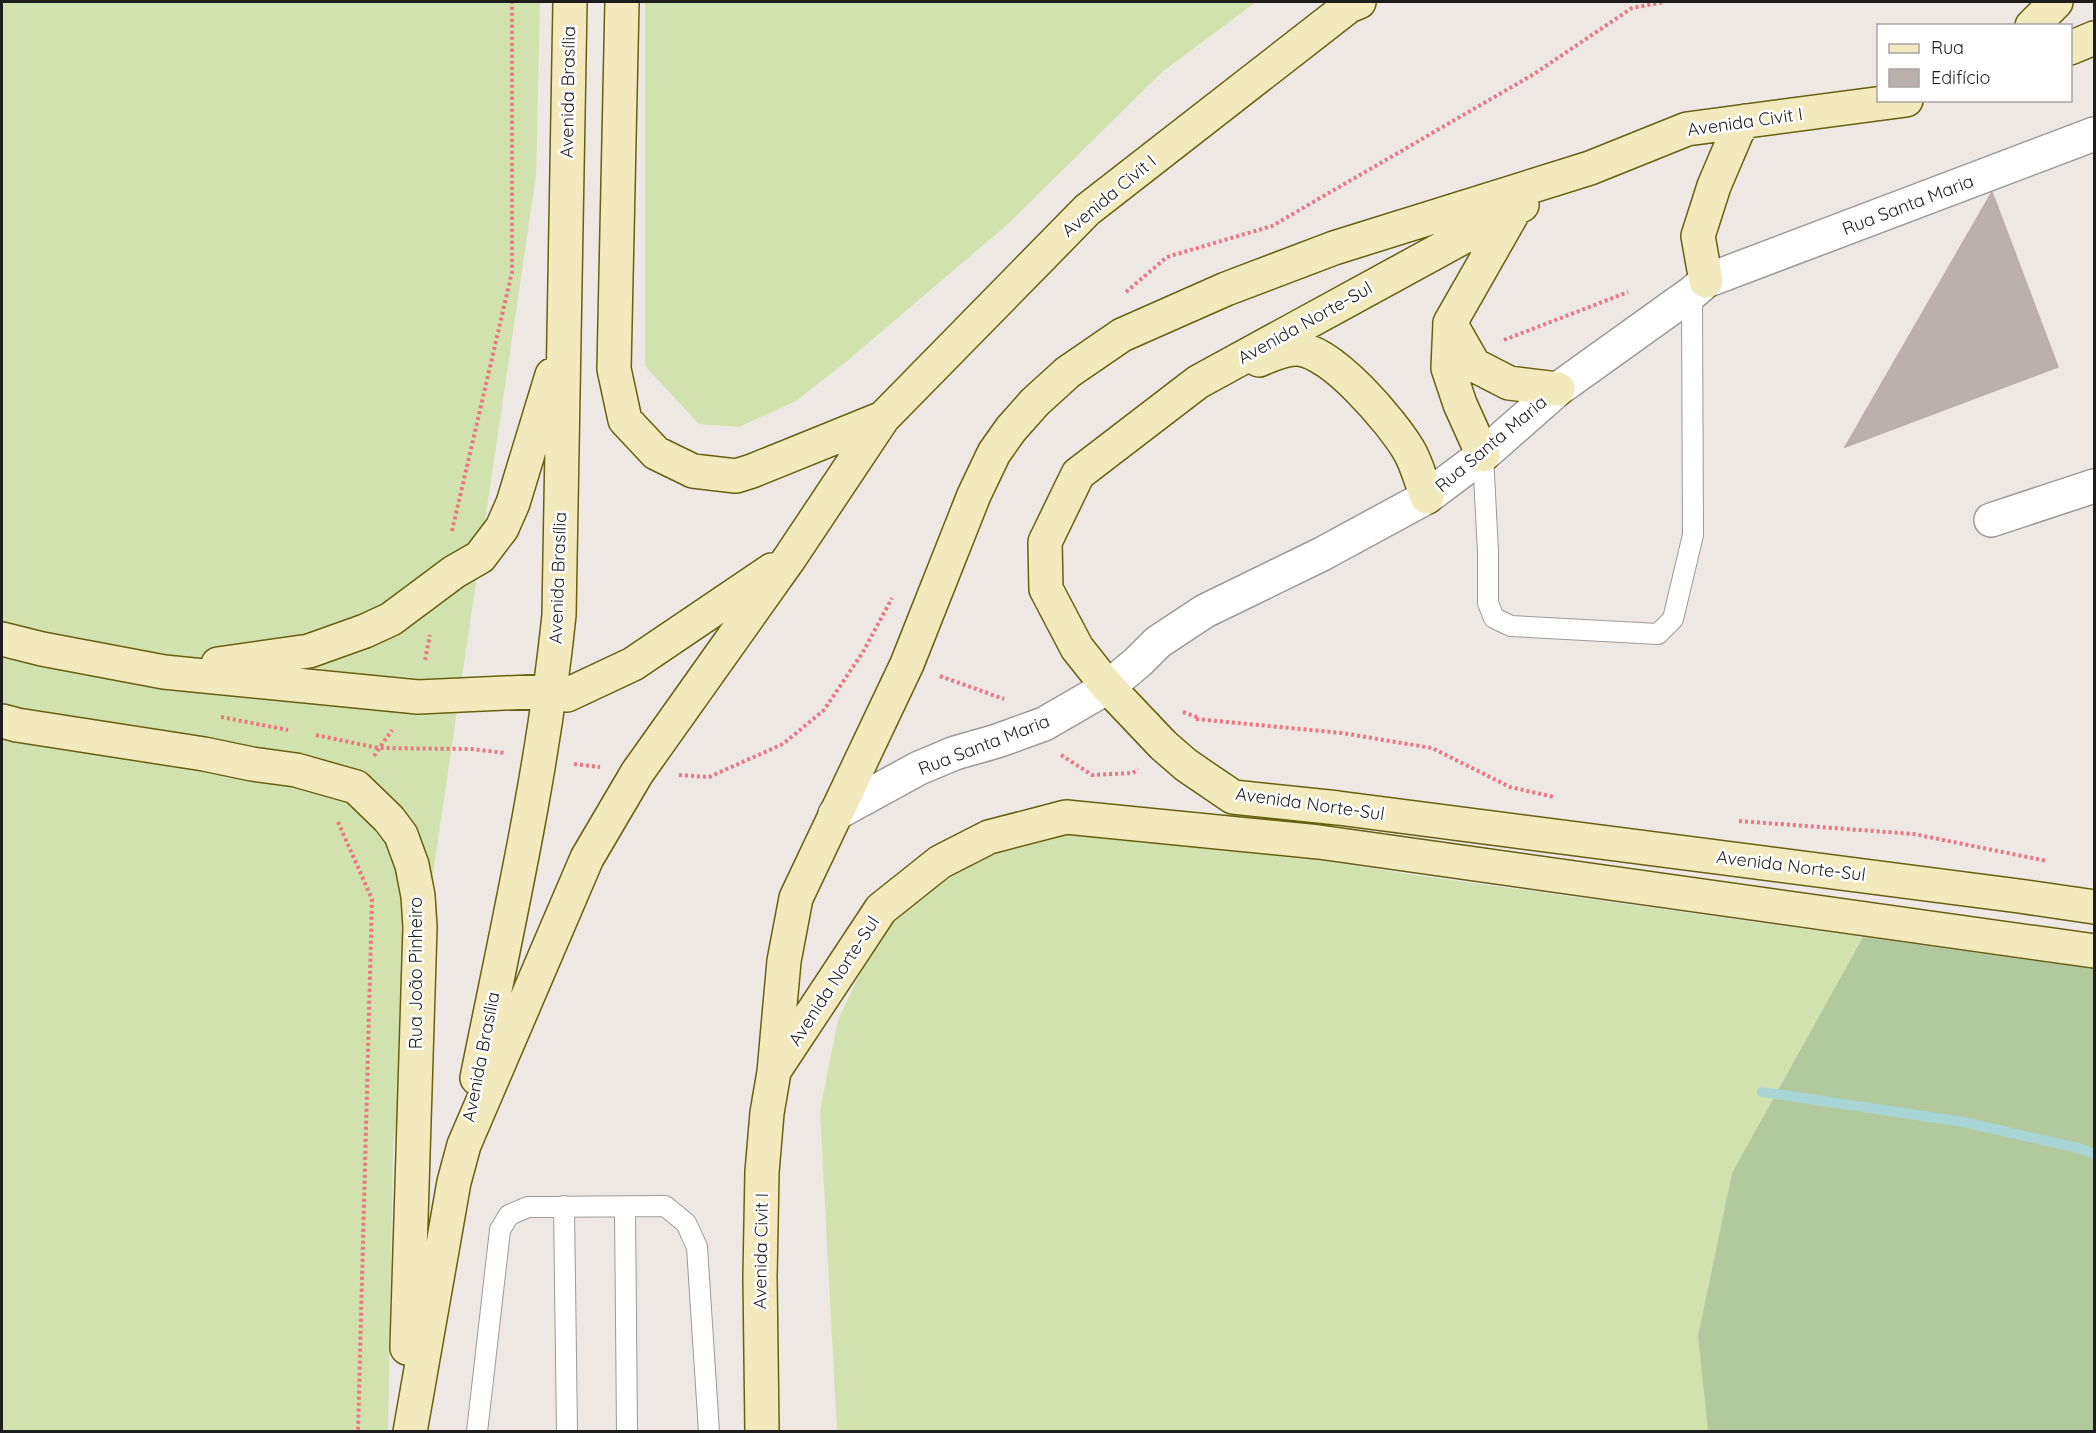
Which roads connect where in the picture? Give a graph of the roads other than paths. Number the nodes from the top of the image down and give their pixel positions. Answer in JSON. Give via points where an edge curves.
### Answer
{"nodes":[{"id":1,"x":570,"y":2,"type":"edge"},
{"id":2,"x":622,"y":2,"type":"edge"},
{"id":3,"x":1359,"y":2,"type":"edge"},
{"id":4,"x":2056,"y":2,"type":"edge"},
{"id":5,"x":2034,"y":24,"type":"edge"},
{"id":6,"x":2094,"y":38,"type":"edge"},
{"id":7,"x":2072,"y":47,"type":"edge"},
{"id":8,"x":1891,"y":102,"type":"edge"},
{"id":9,"x":1745,"y":121,"type":"junction"},
{"id":10,"x":2094,"y":134,"type":"edge"},
{"id":11,"x":1590,"y":168,"type":"junction"},
{"id":12,"x":1516,"y":208,"type":"junction"},
{"id":13,"x":1699,"y":287,"type":"junction"},
{"id":14,"x":1450,"y":323,"type":"junction"},
{"id":15,"x":563,"y":342,"type":"junction"},
{"id":16,"x":1198,"y":382,"type":"junction"},
{"id":17,"x":1557,"y":388,"type":"junction"},
{"id":18,"x":883,"y":418,"type":"junction"},
{"id":19,"x":1483,"y":455,"type":"junction"},
{"id":20,"x":2094,"y":486,"type":"edge"},
{"id":21,"x":1427,"y":497,"type":"junction"},
{"id":22,"x":1991,"y":520,"type":"dead end"},
{"id":23,"x":789,"y":559,"type":"junction"},
{"id":24,"x":2,"y":639,"type":"edge"},
{"id":25,"x":164,"y":672,"type":"junction"},
{"id":26,"x":1108,"y":687,"type":"junction"},
{"id":27,"x":551,"y":691,"type":"junction"},
{"id":28,"x":2,"y":721,"type":"edge"},
{"id":29,"x":835,"y":813,"type":"junction"},
{"id":30,"x":2094,"y":907,"type":"edge"},
{"id":31,"x":2094,"y":951,"type":"edge"},
{"id":32,"x":774,"y":1072,"type":"junction"},
{"id":33,"x":464,"y":1145,"type":"junction"},
{"id":34,"x":564,"y":1206,"type":"junction"},
{"id":35,"x":625,"y":1207,"type":"junction"},
{"id":36,"x":404,"y":1431,"type":"edge"},
{"id":37,"x":410,"y":1431,"type":"edge"},
{"id":38,"x":477,"y":1431,"type":"edge"},
{"id":39,"x":567,"y":1431,"type":"edge"},
{"id":40,"x":627,"y":1431,"type":"edge"},
{"id":41,"x":709,"y":1431,"type":"edge"},
{"id":42,"x":762,"y":1431,"type":"edge"}],
"edges":[{"from":1,"to":15,"type":"main road","name":"Avenida Brasília"},
{"from":2,"to":18,"type":"main road","via":[[614,369],[625,420],[656,453],[693,471],[736,476]]},
{"from":3,"to":18,"type":"main road","name":"Avenida Civit I","via":[[1087,210]]},
{"from":4,"to":5,"type":"main road"},
{"from":6,"to":7,"type":"main road"},
{"from":8,"to":9,"type":"main road","name":"Avenida Civit I"},
{"from":9,"to":11,"type":"main road","name":"Avenida Civit I","via":[[1687,129]]},
{"from":9,"to":13,"type":"main road","via":[[1714,186],[1698,236]]},
{"from":10,"to":13,"type":"street","name":"Rua Santa Maria"},
{"from":11,"to":12,"type":"main road","name":"Avenida Norte-Sul"},
{"from":11,"to":29,"type":"main road","name":"Avenida Civit I","via":[[1334,248],[1226,289],[1122,334],[1068,372],[1035,402],[994,453],[907,664]]},
{"from":12,"to":14,"type":"main road"},
{"from":12,"to":16,"type":"main road","name":"Avenida Norte-Sul"},
{"from":13,"to":17,"type":"street","name":"Rua Santa Maria"},
{"from":13,"to":19,"type":"lane","via":[[1693,535],[1673,619],[1658,634],[1510,626],[1494,618],[1488,603]]},
{"from":14,"to":17,"type":"main road","via":[[1474,365],[1509,383]]},
{"from":14,"to":19,"type":"main road","via":[[1448,368]]},
{"from":15,"to":25,"type":"main road","via":[[513,503],[502,528],[480,557],[391,619],[365,631],[309,651]]},
{"from":15,"to":27,"type":"main road","name":"Avenida Brasília","via":[[559,615]]},
{"from":16,"to":21,"type":"main road","via":[[1275,353],[1298,349],[1319,354],[1372,403],[1409,450]]},
{"from":16,"to":26,"type":"main road","name":"Avenida Norte-Sul","via":[[1077,474],[1045,542],[1046,589],[1077,648]]},
{"from":17,"to":19,"type":"street","name":"Rua Santa Maria"},
{"from":18,"to":23,"type":"main road"},
{"from":19,"to":21,"type":"street","name":"Rua Santa Maria"},
{"from":20,"to":22,"type":"street"},
{"from":21,"to":26,"type":"street","name":"Rua Santa Maria","via":[[1205,611],[1158,642]]},
{"from":23,"to":27,"type":"main road","via":[[633,664],[567,694]]},
{"from":23,"to":33,"type":"main road","via":[[637,773],[587,858]]},
{"from":24,"to":25,"type":"main road"},
{"from":25,"to":27,"type":"main road","via":[[418,697]]},
{"from":26,"to":29,"type":"street","name":"Rua Santa Maria","via":[[1044,724],[919,768]]},
{"from":26,"to":30,"type":"main road","name":"Avenida Norte-Sul","via":[[1163,745],[1233,797]]},
{"from":27,"to":33,"type":"main road","name":"Avenida Brasília"},
{"from":28,"to":36,"type":"main road","name":"Rua João Pinheiro","via":[[296,770],[334,780],[356,788],[401,835],[412,865],[420,927]]},
{"from":29,"to":32,"type":"main road","name":"Avenida Civit I","via":[[796,898],[783,961]]},
{"from":31,"to":32,"type":"main road","name":"Avenida Norte-Sul","via":[[1319,842],[1066,817],[989,837],[940,862],[881,909]]},
{"from":32,"to":42,"type":"main road","name":"Avenida Civit I","via":[[762,1172]]},
{"from":33,"to":37,"type":"main road"},
{"from":34,"to":35,"type":"lane"},
{"from":34,"to":38,"type":"lane","via":[[528,1207],[509,1215],[500,1230]]},
{"from":34,"to":39,"type":"lane"},
{"from":35,"to":40,"type":"lane"},
{"from":35,"to":41,"type":"lane","via":[[665,1206],[686,1223],[697,1247]]}]}
